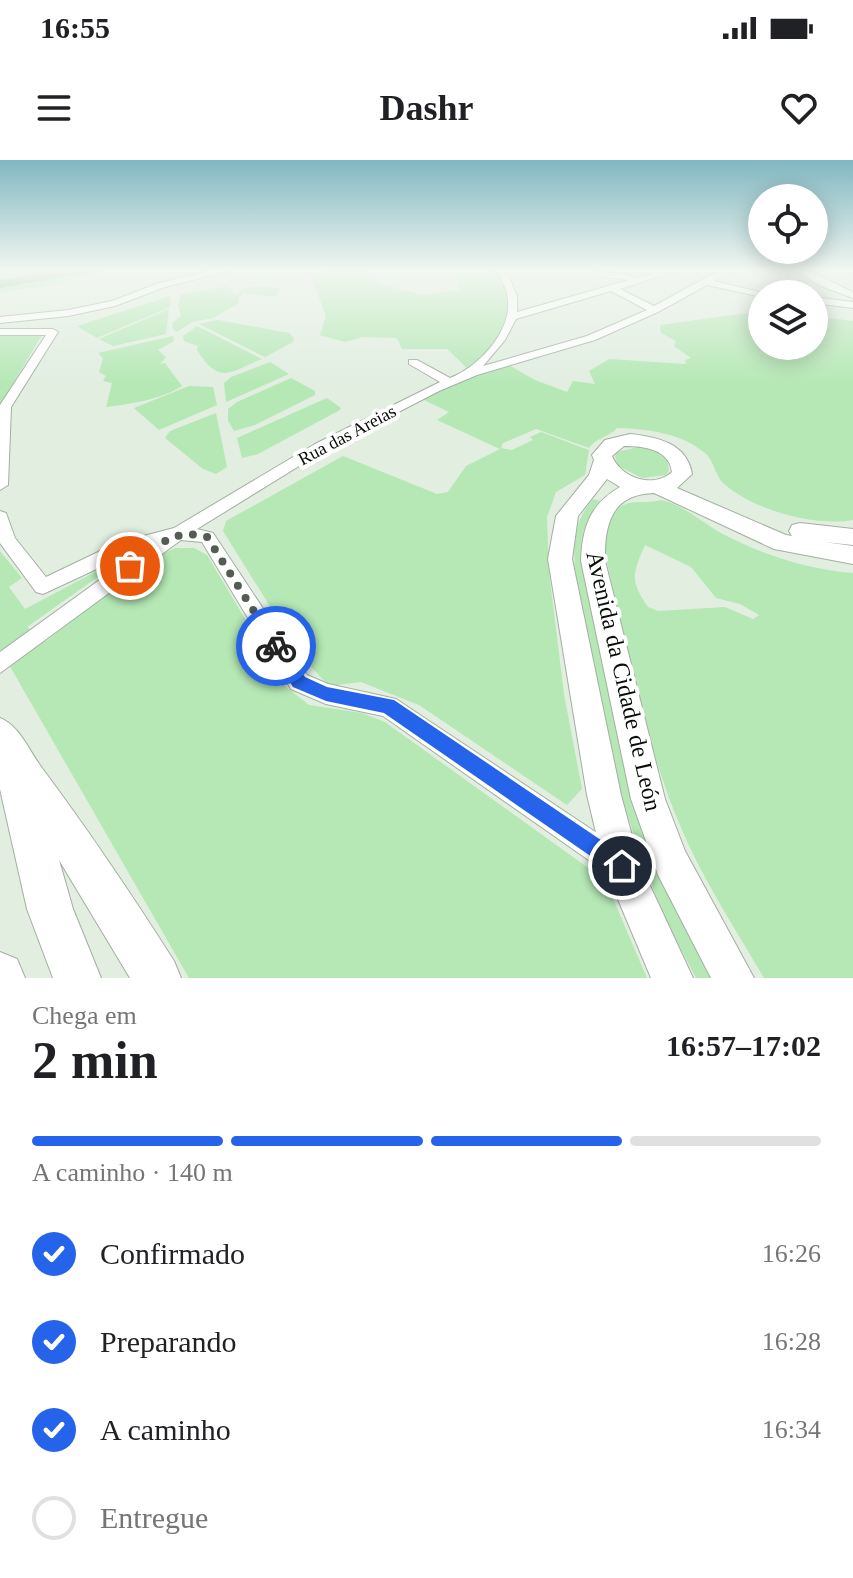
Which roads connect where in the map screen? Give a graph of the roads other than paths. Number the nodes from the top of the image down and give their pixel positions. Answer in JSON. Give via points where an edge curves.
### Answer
{"nodes":[{"id":1,"x":91,"y":308,"type":"edge"},
{"id":2,"x":514,"y":308,"type":"edge"},
{"id":3,"x":542,"y":308,"type":"edge"},
{"id":4,"x":651,"y":308,"type":"edge"},
{"id":5,"x":658,"y":308,"type":"edge"},
{"id":6,"x":655,"y":310,"type":"junction"},
{"id":7,"x":515,"y":316,"type":"junction"},
{"id":8,"x":0,"y":320,"type":"edge"},
{"id":9,"x":0,"y":332,"type":"edge"},
{"id":10,"x":413,"y":362,"type":"dead end"},
{"id":11,"x":468,"y":376,"type":"junction"},
{"id":12,"x":449,"y":382,"type":"junction"},
{"id":13,"x":603,"y":462,"type":"junction"},
{"id":14,"x":682,"y":467,"type":"junction"},
{"id":15,"x":0,"y":485,"type":"edge"},
{"id":16,"x":650,"y":486,"type":"junction"},
{"id":17,"x":0,"y":517,"type":"edge"},
{"id":18,"x":175,"y":534,"type":"junction"},
{"id":19,"x":853,"y":537,"type":"edge"},
{"id":20,"x":853,"y":555,"type":"edge"},
{"id":21,"x":0,"y":664,"type":"edge"},
{"id":22,"x":6,"y":748,"type":"edge"},
{"id":23,"x":622,"y":866,"type":"junction"},
{"id":24,"x":77,"y":978,"type":"edge"},
{"id":25,"x":157,"y":978,"type":"edge"},
{"id":26,"x":672,"y":978,"type":"edge"},
{"id":27,"x":733,"y":978,"type":"edge"}],
"edges":[{"from":1,"to":8,"type":"street"},
{"from":2,"to":7,"type":"street"},
{"from":3,"to":7,"type":"street"},
{"from":4,"to":6,"type":"street"},
{"from":5,"to":6,"type":"street","name":"Rua das Areias"},
{"from":6,"to":11,"type":"street","name":"Rua das Areias","via":[[589,338]]},
{"from":7,"to":11,"type":"street","via":[[507,333]]},
{"from":9,"to":15,"type":"street","via":[[53,332],[5,407]]},
{"from":10,"to":12,"type":"street"},
{"from":11,"to":12,"type":"street","name":"Rua das Areias"},
{"from":12,"to":18,"type":"street","name":"Rua das Areias","via":[[217,506]]},
{"from":13,"to":14,"type":"main road","via":[[602,455],[612,444],[634,440],[670,451]]},
{"from":13,"to":16,"type":"main road","via":[[617,476]]},
{"from":13,"to":23,"type":"main road","name":"Avenida da Cidade de León","via":[[600,479],[573,505],[564,525],[560,559]]},
{"from":14,"to":16,"type":"main road","name":"Avenida da Cidade de León","via":[[678,480]]},
{"from":14,"to":19,"type":"main road","via":[[701,487],[764,520],[806,533]]},
{"from":16,"to":20,"type":"main road","via":[[782,543]]},
{"from":16,"to":27,"type":"main road","name":"Avenida da Cidade de León","via":[[610,501],[592,537],[593,561],[648,799],[671,862]]},
{"from":17,"to":18,"type":"street","via":[[7,540],[43,587],[151,536]]},
{"from":18,"to":21,"type":"street","name":"Rua das Areias"},
{"from":18,"to":23,"type":"street","via":[[207,537],[299,682],[326,694],[388,706]]},
{"from":22,"to":24,"type":"highway","via":[[50,909]]},
{"from":22,"to":25,"type":"highway","via":[[90,868]]},
{"from":23,"to":26,"type":"main road","name":"Avenida da Cidade de León"}]}
